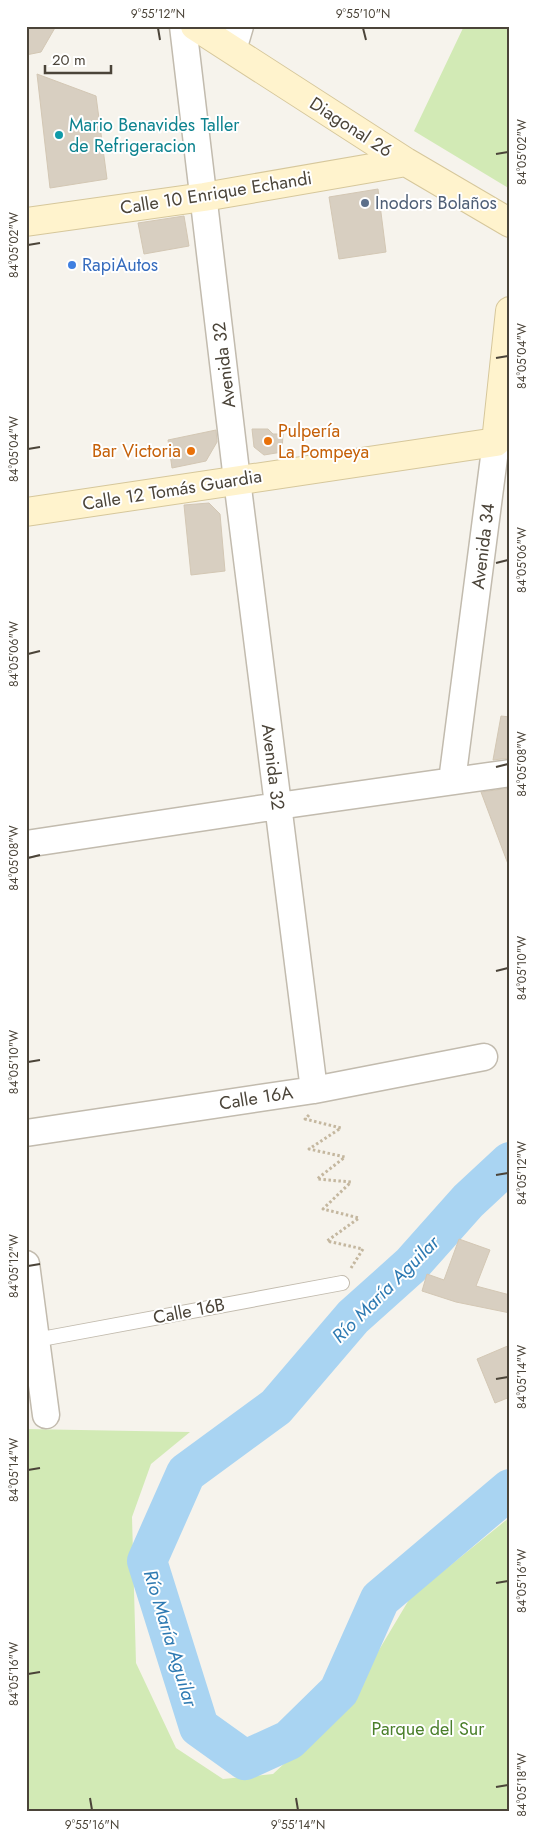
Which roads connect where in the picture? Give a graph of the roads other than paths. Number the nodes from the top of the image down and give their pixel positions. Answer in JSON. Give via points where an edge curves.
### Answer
{"nodes":[{"id":1,"x":183,"y":26,"type":"edge"},
{"id":2,"x":195,"y":26,"type":"edge"},
{"id":3,"x":236,"y":38,"type":"edge"},
{"id":4,"x":406,"y":162,"type":"junction"},
{"id":5,"x":204,"y":197,"type":"junction"},
{"id":6,"x":26,"y":222,"type":"edge"},
{"id":7,"x":510,"y":223,"type":"edge"},
{"id":8,"x":510,"y":311,"type":"edge"},
{"id":9,"x":496,"y":442,"type":"junction"},
{"id":10,"x":237,"y":480,"type":"junction"},
{"id":11,"x":26,"y":512,"type":"edge"},
{"id":12,"x":510,"y":773,"type":"edge"},
{"id":13,"x":452,"y":781,"type":"junction"},
{"id":14,"x":278,"y":806,"type":"junction"},
{"id":15,"x":26,"y":844,"type":"edge"},
{"id":16,"x":484,"y":1057,"type":"dead end"},
{"id":17,"x":313,"y":1102,"type":"junction"},
{"id":18,"x":26,"y":1133,"type":"edge"},
{"id":19,"x":26,"y":1264,"type":"edge"},
{"id":20,"x":342,"y":1283,"type":"road end"},
{"id":21,"x":36,"y":1340,"type":"junction"},
{"id":22,"x":46,"y":1415,"type":"dead end"}],
"edges":[{"from":1,"to":5,"type":"street","name":"Avenida 32"},
{"from":2,"to":3,"type":"street","name":"Diagonal 26"},
{"from":3,"to":4,"type":"street","name":"Diagonal 26"},
{"from":4,"to":5,"type":"street","name":"Calle 10 Enrique Echandi"},
{"from":4,"to":7,"type":"street","name":"Diagonal 26"},
{"from":5,"to":6,"type":"street","name":"Calle 10 Enrique Echandi"},
{"from":5,"to":10,"type":"street","name":"Avenida 32"},
{"from":8,"to":9,"type":"street","name":"Avenida 34"},
{"from":9,"to":10,"type":"street","name":"Calle 12 Tomás Guardia"},
{"from":9,"to":13,"type":"street","name":"Avenida 34"},
{"from":10,"to":11,"type":"street","name":"Calle 12 Tomás Guardia"},
{"from":10,"to":14,"type":"street","name":"Avenida 32"},
{"from":12,"to":13,"type":"street"},
{"from":13,"to":14,"type":"street"},
{"from":14,"to":15,"type":"street"},
{"from":14,"to":17,"type":"street","name":"Avenida 32"},
{"from":16,"to":17,"type":"street","name":"Calle 16A"},
{"from":17,"to":18,"type":"street","name":"Calle 16A"},
{"from":19,"to":21,"type":"street"},
{"from":20,"to":21,"type":"lane","name":"Calle 16B"},
{"from":21,"to":22,"type":"street"}]}
